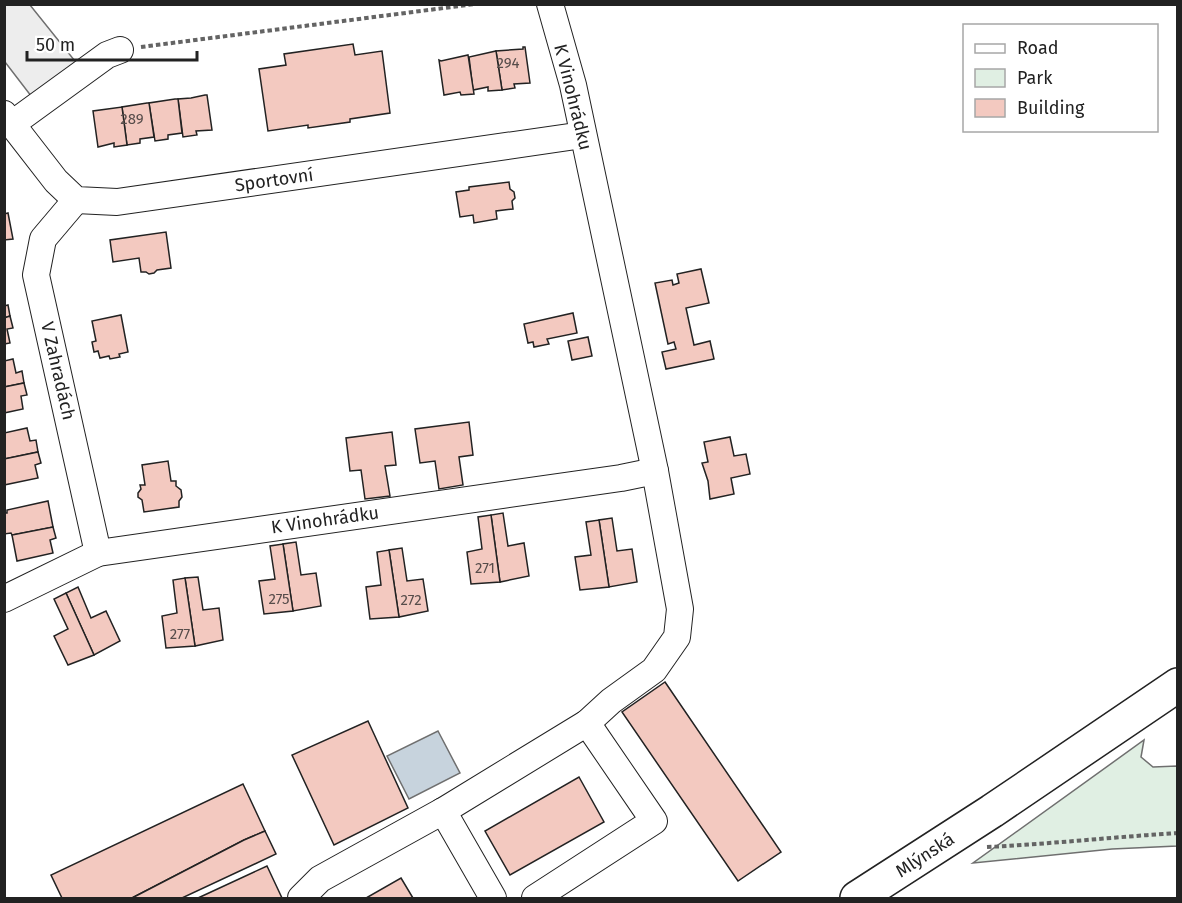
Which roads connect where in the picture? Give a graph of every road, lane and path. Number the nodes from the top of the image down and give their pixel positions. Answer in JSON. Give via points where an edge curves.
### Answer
{"nodes":[{"id":1,"x":476,"y":4,"type":"edge"},
{"id":2,"x":550,"y":4,"type":"edge"},
{"id":3,"x":120,"y":50,"type":"joint"},
{"id":4,"x":8,"y":119,"type":"edge"},
{"id":5,"x":584,"y":135,"type":"junction"},
{"id":6,"x":76,"y":200,"type":"junction"},
{"id":7,"x":655,"y":471,"type":"junction"},
{"id":8,"x":98,"y":553,"type":"junction"},
{"id":9,"x":4,"y":599,"type":"edge"},
{"id":10,"x":1178,"y":685,"type":"edge"},
{"id":11,"x":587,"y":723,"type":"junction"},
{"id":12,"x":443,"y":811,"type":"junction"},
{"id":13,"x":1178,"y":833,"type":"edge"},
{"id":14,"x":986,"y":847,"type":"dead end"},
{"id":15,"x":301,"y":898,"type":"edge"},
{"id":16,"x":493,"y":898,"type":"edge"},
{"id":17,"x":535,"y":898,"type":"edge"},
{"id":18,"x":857,"y":898,"type":"edge"}],
"edges":[{"from":1,"to":3,"type":"path"},
{"from":2,"to":5,"type":"street","name":"K Vinohrádku"},
{"from":3,"to":4,"type":"street"},
{"from":4,"to":6,"type":"street","via":[[56,181]]},
{"from":5,"to":6,"type":"street","name":"Sportovní","via":[[117,202]]},
{"from":5,"to":7,"type":"street","name":"K Vinohrádku"},
{"from":6,"to":8,"type":"street","name":"V Zahradách","via":[[43,239],[36,275]]},
{"from":7,"to":8,"type":"street","name":"K Vinohrádku"},
{"from":7,"to":11,"type":"street","name":"K Vinohrádku","via":[[680,609],[677,637],[654,670]]},
{"from":8,"to":9,"type":"street","name":"K Vinohrádku"},
{"from":10,"to":18,"type":"main road","name":"Mlýnská"},
{"from":11,"to":12,"type":"street","name":"K Vinohrádku"},
{"from":11,"to":17,"type":"street","via":[[654,821]]},
{"from":12,"to":15,"type":"street","name":"K Vinohrádku","via":[[320,879]]},
{"from":12,"to":16,"type":"street"},
{"from":13,"to":14,"type":"path"}]}
